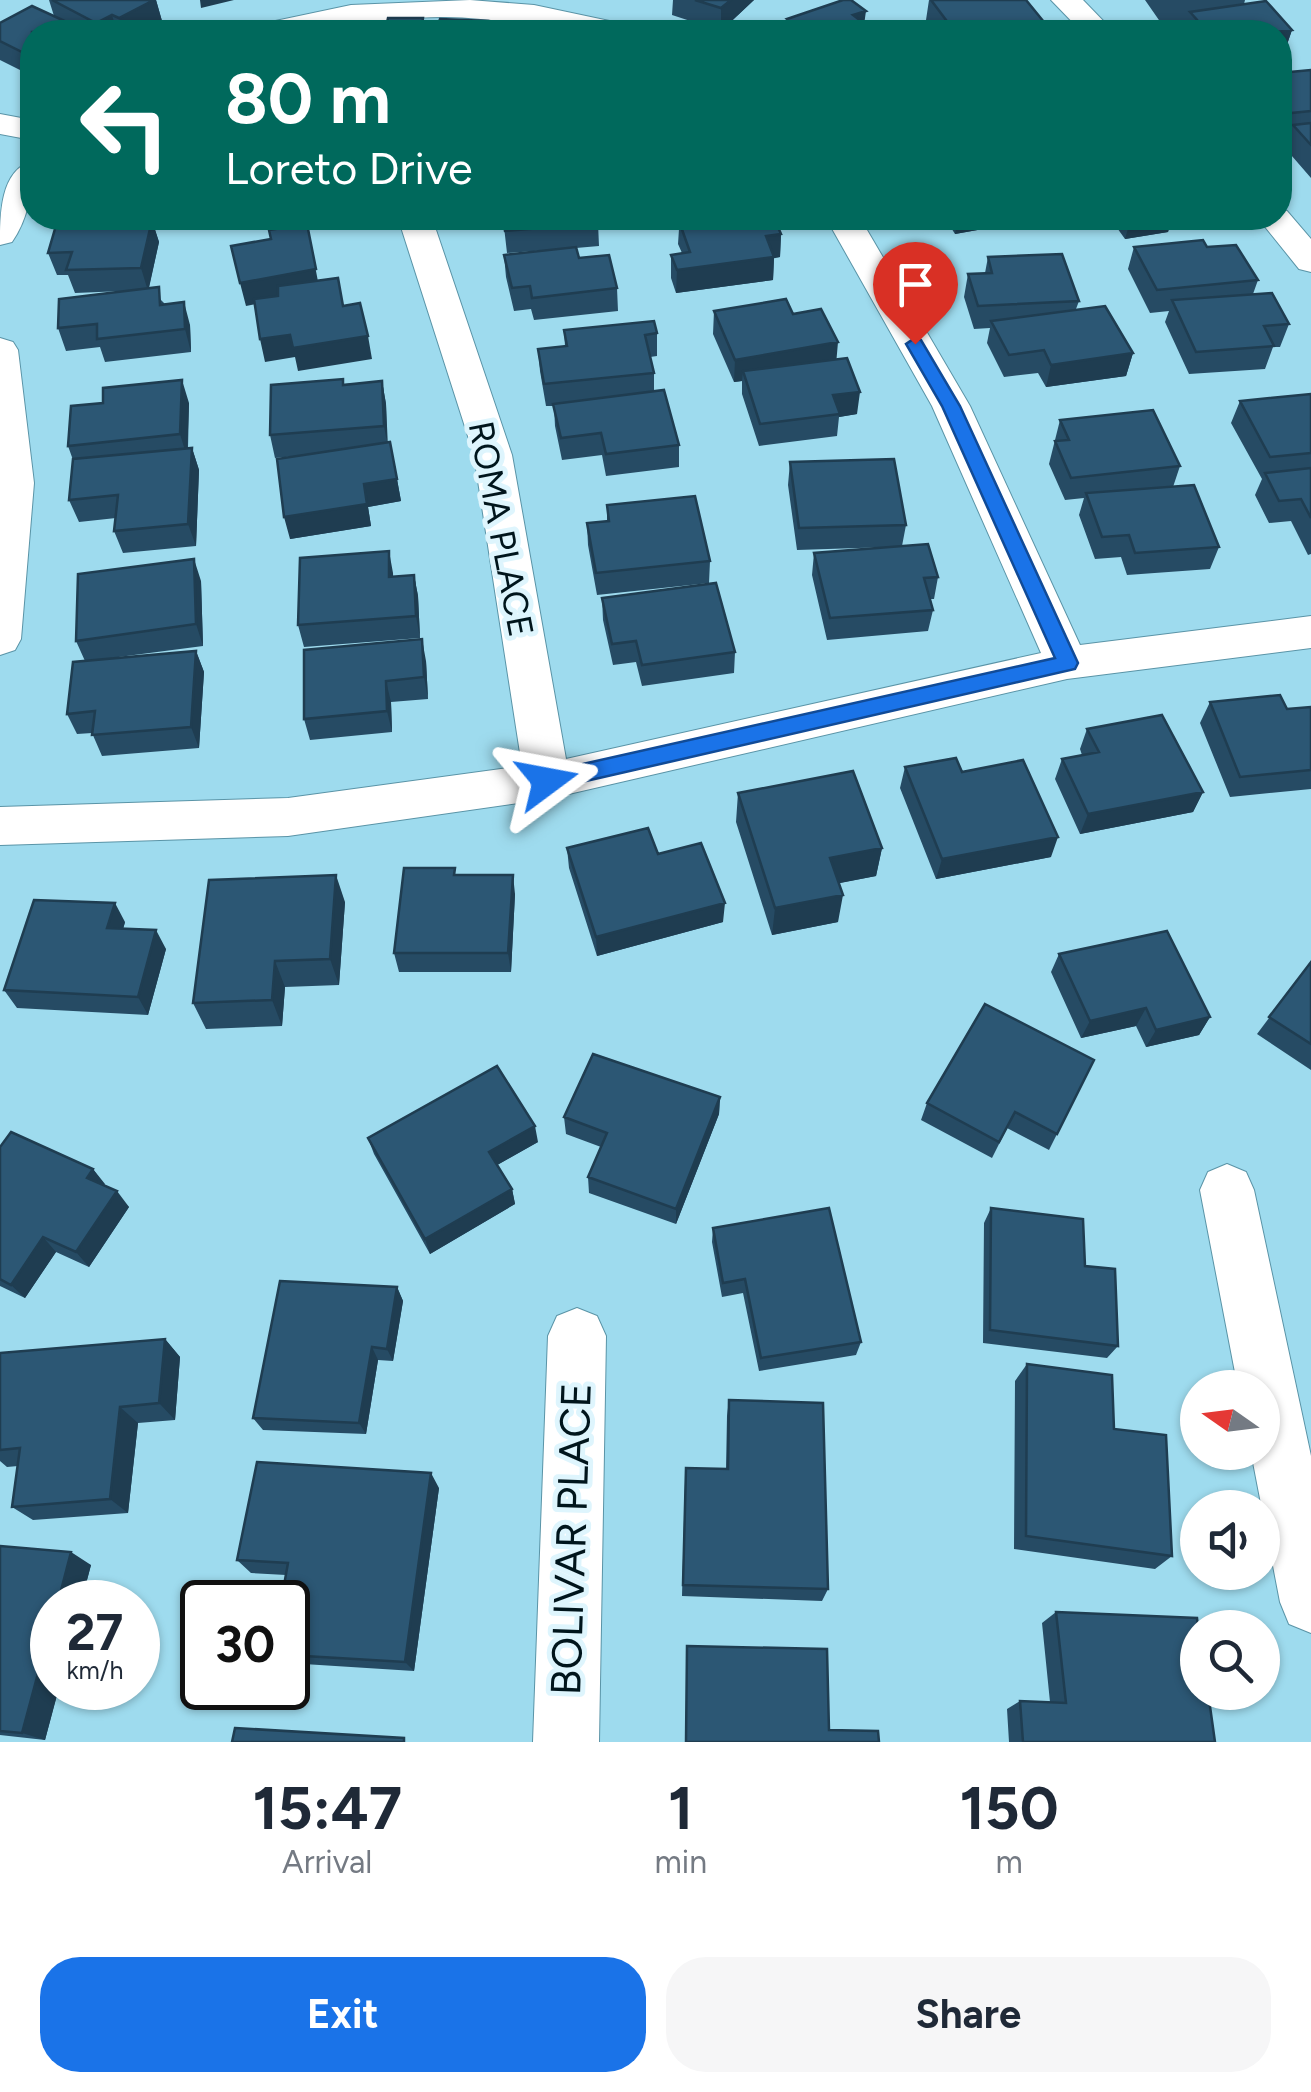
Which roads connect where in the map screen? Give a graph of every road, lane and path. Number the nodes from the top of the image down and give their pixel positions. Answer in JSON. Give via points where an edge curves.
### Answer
{"nodes":[{"id":1,"x":1066,"y":0,"type":"edge"},
{"id":2,"x":582,"y":9,"type":"edge"},
{"id":3,"x":314,"y":20,"type":"edge"},
{"id":4,"x":1087,"y":20,"type":"edge"},
{"id":5,"x":20,"y":185,"type":"edge"},
{"id":6,"x":419,"y":230,"type":"edge"},
{"id":7,"x":850,"y":230,"type":"edge"},
{"id":8,"x":1285,"y":230,"type":"edge"},
{"id":9,"x":0,"y":236,"type":"edge"},
{"id":10,"x":1311,"y":261,"type":"edge"},
{"id":11,"x":0,"y":350,"type":"edge"},
{"id":12,"x":1311,"y":632,"type":"edge"},
{"id":13,"x":0,"y":639,"type":"edge"},
{"id":14,"x":1068,"y":663,"type":"junction"},
{"id":15,"x":547,"y":781,"type":"junction"},
{"id":16,"x":0,"y":826,"type":"edge"},
{"id":17,"x":1227,"y":1190,"type":"dead end"},
{"id":18,"x":577,"y":1336,"type":"dead end"},
{"id":19,"x":1311,"y":1602,"type":"edge"},
{"id":20,"x":566,"y":1742,"type":"edge"}],
"edges":[{"from":1,"to":4,"type":"street"},
{"from":2,"to":3,"type":"street","via":[[457,6]]},
{"from":5,"to":9,"type":"street"},
{"from":6,"to":15,"type":"street","name":"ROMA PLACE","via":[[492,454]]},
{"from":7,"to":14,"type":"street","via":[[951,406]]},
{"from":8,"to":10,"type":"street"},
{"from":11,"to":13,"type":"street","via":[[14,483]]},
{"from":12,"to":14,"type":"street"},
{"from":14,"to":15,"type":"street"},
{"from":15,"to":16,"type":"street","via":[[288,817]]},
{"from":17,"to":19,"type":"street"},
{"from":18,"to":20,"type":"street","name":"BOLIVAR PLACE"}]}
